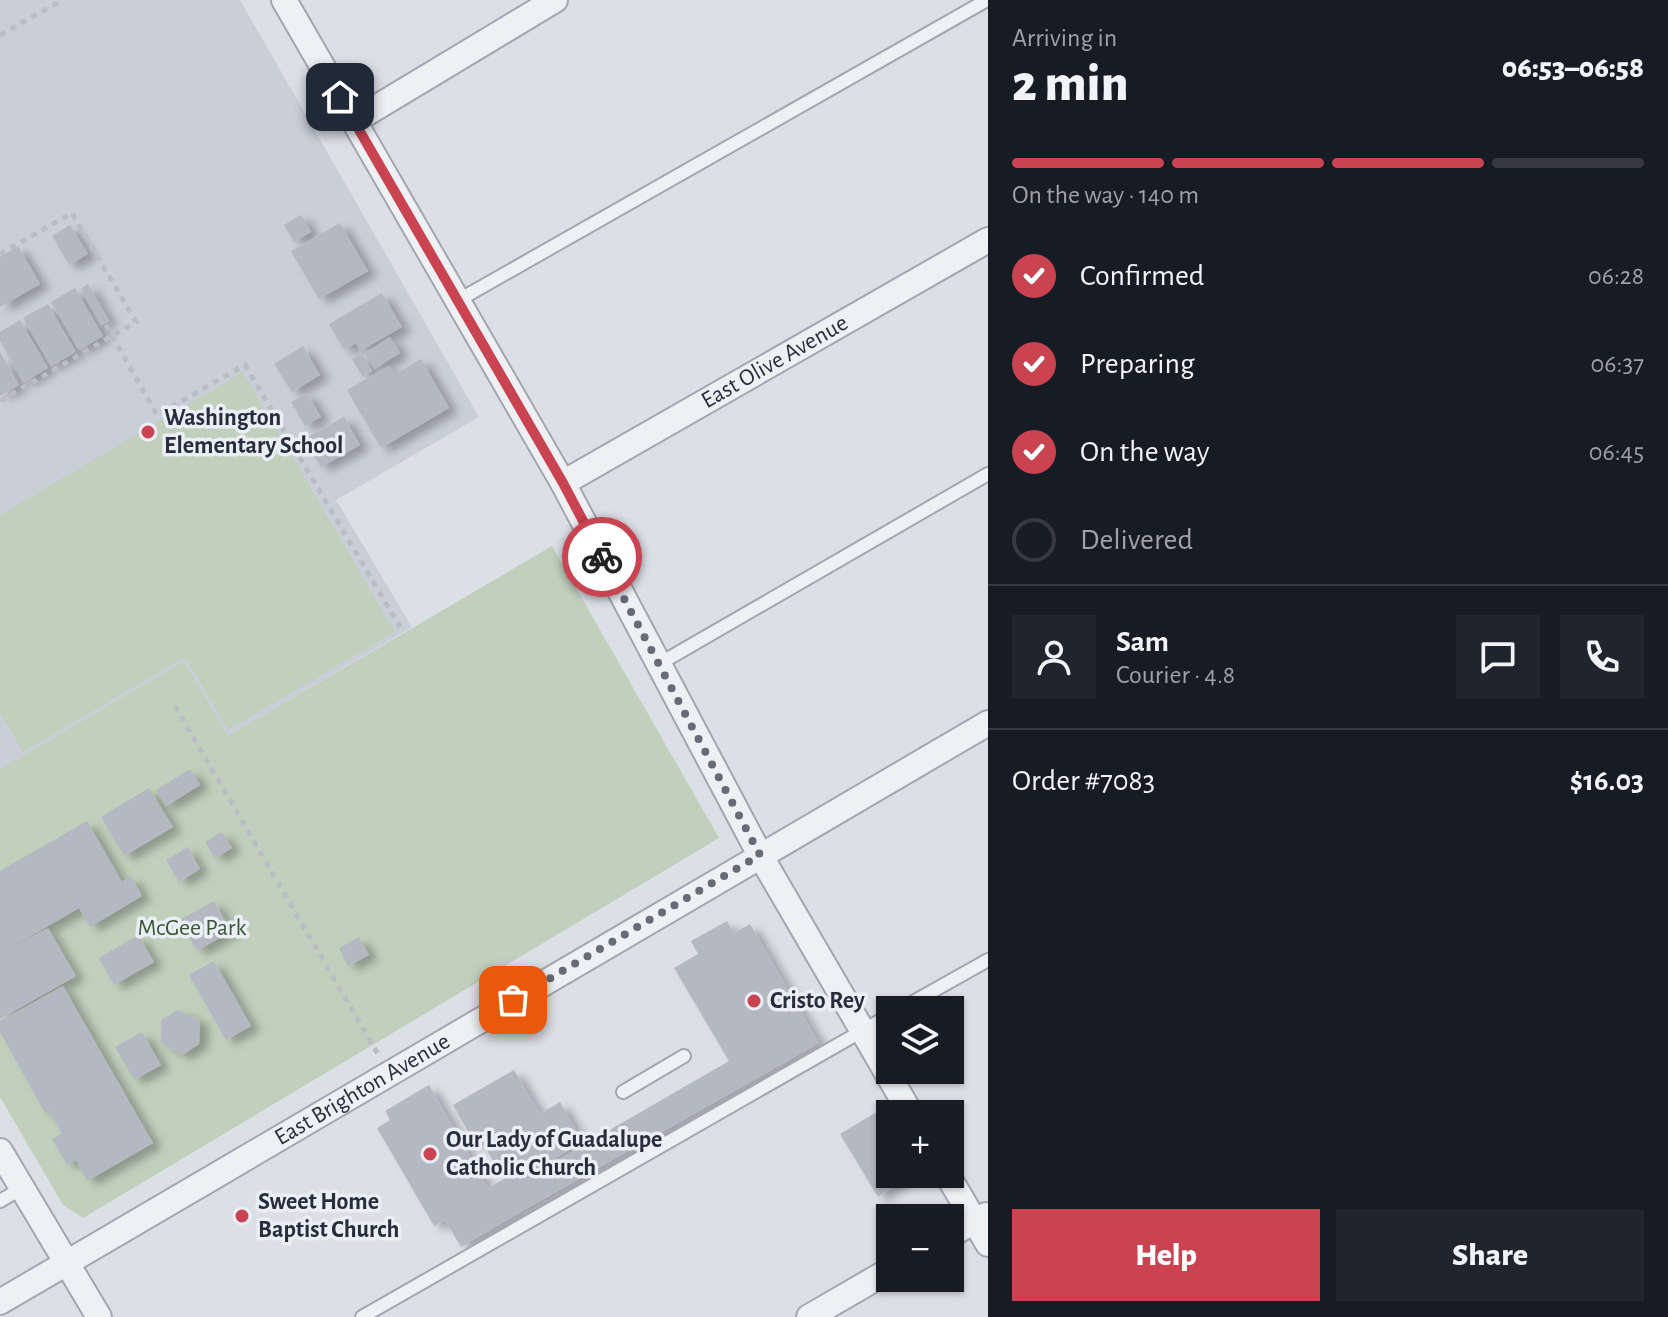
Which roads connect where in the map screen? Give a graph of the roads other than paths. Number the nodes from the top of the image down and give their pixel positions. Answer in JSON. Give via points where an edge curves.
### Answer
{"nodes":[{"id":1,"x":284,"y":0,"type":"edge"},
{"id":2,"x":555,"y":0,"type":"edge"},
{"id":3,"x":987,"y":0,"type":"edge"},
{"id":4,"x":354,"y":121,"type":"junction"},
{"id":5,"x":988,"y":240,"type":"edge"},
{"id":6,"x":457,"y":301,"type":"junction"},
{"id":7,"x":988,"y":474,"type":"edge"},
{"id":8,"x":563,"y":483,"type":"junction"},
{"id":9,"x":659,"y":664,"type":"junction"},
{"id":10,"x":988,"y":723,"type":"edge"},
{"id":11,"x":760,"y":855,"type":"junction"},
{"id":12,"x":988,"y":960,"type":"edge"},
{"id":13,"x":924,"y":996,"type":"edge"},
{"id":14,"x":876,"y":1023,"type":"edge"},
{"id":15,"x":863,"y":1031,"type":"junction"},
{"id":16,"x":684,"y":1056,"type":"dead end"},
{"id":17,"x":623,"y":1092,"type":"dead end"},
{"id":18,"x":903,"y":1100,"type":"edge"},
{"id":19,"x":0,"y":1151,"type":"edge"},
{"id":20,"x":22,"y":1188,"type":"junction"},
{"id":21,"x":958,"y":1188,"type":"edge"},
{"id":22,"x":0,"y":1201,"type":"edge"},
{"id":23,"x":981,"y":1217,"type":"edge"},
{"id":24,"x":988,"y":1244,"type":"edge"},
{"id":25,"x":68,"y":1264,"type":"junction"},
{"id":26,"x":876,"y":1278,"type":"edge"},
{"id":27,"x":0,"y":1302,"type":"edge"},
{"id":28,"x":99,"y":1317,"type":"edge"},
{"id":29,"x":362,"y":1317,"type":"edge"},
{"id":30,"x":809,"y":1317,"type":"edge"}],
"edges":[{"from":1,"to":4,"type":"street"},
{"from":2,"to":4,"type":"street"},
{"from":3,"to":6,"type":"lane"},
{"from":4,"to":6,"type":"street"},
{"from":5,"to":8,"type":"street","name":"East Olive Avenue"},
{"from":6,"to":8,"type":"street"},
{"from":7,"to":9,"type":"lane"},
{"from":8,"to":9,"type":"street"},
{"from":9,"to":11,"type":"street"},
{"from":10,"to":11,"type":"street","name":"East Brighton Avenue"},
{"from":11,"to":15,"type":"street"},
{"from":11,"to":25,"type":"street","name":"East Brighton Avenue"},
{"from":12,"to":13,"type":"lane"},
{"from":14,"to":15,"type":"lane"},
{"from":15,"to":18,"type":"street"},
{"from":15,"to":29,"type":"lane"},
{"from":16,"to":17,"type":"lane"},
{"from":19,"to":20,"type":"street"},
{"from":20,"to":22,"type":"lane"},
{"from":20,"to":25,"type":"street"},
{"from":21,"to":23,"type":"street"},
{"from":23,"to":24,"type":"street"},
{"from":25,"to":27,"type":"street","name":"East Brighton Avenue"},
{"from":25,"to":28,"type":"street"},
{"from":26,"to":30,"type":"street"}]}
